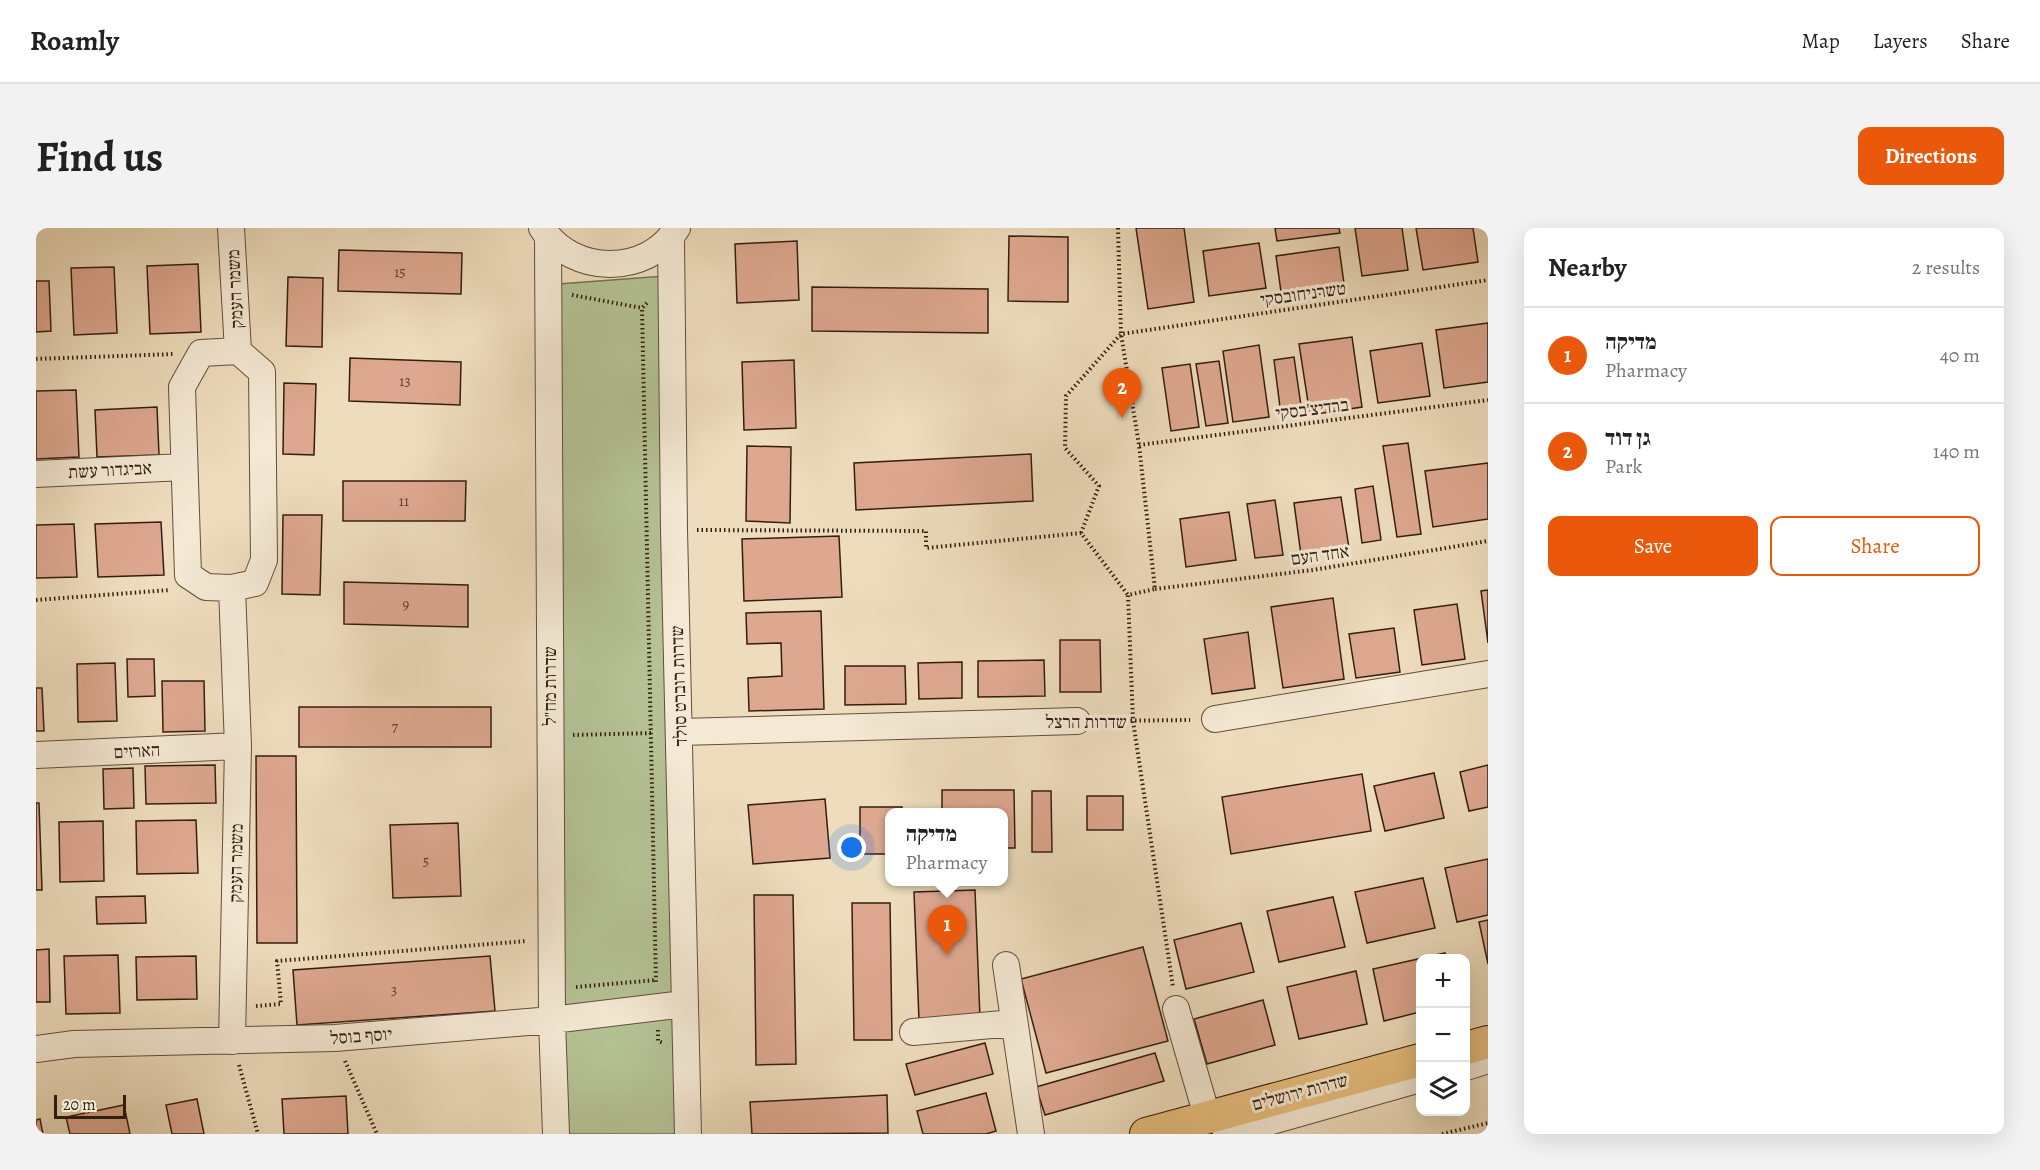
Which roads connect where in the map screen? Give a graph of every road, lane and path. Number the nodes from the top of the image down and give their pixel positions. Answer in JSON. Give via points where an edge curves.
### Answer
{"nodes":[{"id":1,"x":231,"y":228,"type":"edge"},
{"id":2,"x":1118,"y":228,"type":"edge"},
{"id":3,"x":545,"y":233,"type":"edge"},
{"id":4,"x":674,"y":233,"type":"edge"},
{"id":5,"x":1488,"y":280,"type":"edge"},
{"id":6,"x":548,"y":291,"type":"junction"},
{"id":7,"x":642,"y":308,"type":"dead end"},
{"id":8,"x":1121,"y":334,"type":"junction"},
{"id":9,"x":238,"y":351,"type":"junction"},
{"id":10,"x":201,"y":353,"type":"junction"},
{"id":11,"x":36,"y":359,"type":"edge"},
{"id":12,"x":1488,"y":400,"type":"edge"},
{"id":13,"x":1139,"y":445,"type":"junction"},
{"id":14,"x":184,"y":467,"type":"junction"},
{"id":15,"x":36,"y":474,"type":"edge"},
{"id":16,"x":674,"y":530,"type":"junction"},
{"id":17,"x":1081,"y":533,"type":"junction"},
{"id":18,"x":1488,"y":542,"type":"edge"},
{"id":19,"x":206,"y":587,"type":"junction"},
{"id":20,"x":232,"y":588,"type":"junction"},
{"id":21,"x":1155,"y":589,"type":"junction"},
{"id":22,"x":1128,"y":595,"type":"junction"},
{"id":23,"x":36,"y":600,"type":"edge"},
{"id":24,"x":1488,"y":674,"type":"edge"},
{"id":25,"x":1215,"y":719,"type":"joint"},
{"id":26,"x":1077,"y":721,"type":"joint"},
{"id":27,"x":1133,"y":721,"type":"junction"},
{"id":28,"x":680,"y":732,"type":"junction"},
{"id":29,"x":550,"y":736,"type":"junction"},
{"id":30,"x":238,"y":746,"type":"junction"},
{"id":31,"x":36,"y":755,"type":"edge"},
{"id":32,"x":552,"y":939,"type":"junction"},
{"id":33,"x":1006,"y":965,"type":"dead end"},
{"id":34,"x":656,"y":980,"type":"dead end"},
{"id":35,"x":552,"y":990,"type":"junction"},
{"id":36,"x":684,"y":1005,"type":"junction"},
{"id":37,"x":1176,"y":1009,"type":"joint"},
{"id":38,"x":552,"y":1020,"type":"junction"},
{"id":39,"x":1014,"y":1023,"type":"junction"},
{"id":40,"x":913,"y":1032,"type":"dead end"},
{"id":41,"x":335,"y":1038,"type":"junction"},
{"id":42,"x":260,"y":1040,"type":"junction"},
{"id":43,"x":232,"y":1041,"type":"junction"},
{"id":44,"x":1488,"y":1042,"type":"edge"},
{"id":45,"x":1470,"y":1047,"type":"edge"},
{"id":46,"x":36,"y":1049,"type":"edge"},
{"id":47,"x":1488,"y":1060,"type":"edge"},
{"id":48,"x":1416,"y":1061,"type":"edge"},
{"id":49,"x":1470,"y":1066,"type":"edge"},
{"id":50,"x":1416,"y":1080,"type":"edge"},
{"id":51,"x":1488,"y":1123,"type":"edge"},
{"id":52,"x":1217,"y":1125,"type":"edge"},
{"id":53,"x":258,"y":1134,"type":"edge"},
{"id":54,"x":377,"y":1134,"type":"edge"},
{"id":55,"x":556,"y":1134,"type":"edge"},
{"id":56,"x":688,"y":1134,"type":"edge"},
{"id":57,"x":1031,"y":1134,"type":"edge"},
{"id":58,"x":1146,"y":1134,"type":"edge"},
{"id":59,"x":1442,"y":1134,"type":"edge"}],
"edges":[{"from":1,"to":9,"type":"street","name":"משמר העמק"},
{"from":2,"to":8,"type":"path"},
{"from":3,"to":4,"type":"street","via":[[569,255],[596,264],[623,264],[649,255]]},
{"from":3,"to":6,"type":"street","name":"שדרות מח\"ל"},
{"from":4,"to":16,"type":"street","name":"שדרות רוברט סולד"},
{"from":5,"to":8,"type":"path","name":"טשרניחובסקי"},
{"from":6,"to":7,"type":"path"},
{"from":6,"to":29,"type":"street","name":"שדרות מח\"ל"},
{"from":8,"to":13,"type":"path"},
{"from":8,"to":17,"type":"path","via":[[1066,396],[1065,448],[1099,486]]},
{"from":9,"to":10,"type":"street","name":"משמר העמק"},
{"from":9,"to":20,"type":"street","name":"משמר העמק","via":[[262,372],[264,561],[255,582]]},
{"from":10,"to":11,"type":"path"},
{"from":10,"to":14,"type":"street","via":[[182,387]]},
{"from":12,"to":13,"type":"path","name":"ברדיצ'בסקי"},
{"from":13,"to":21,"type":"path"},
{"from":14,"to":15,"type":"street","name":"אביגדור עשת"},
{"from":14,"to":19,"type":"street","via":[[188,575]]},
{"from":16,"to":17,"type":"path","via":[[926,531],[926,548]]},
{"from":16,"to":28,"type":"street","name":"שדרות רוברט סולד"},
{"from":17,"to":22,"type":"path"},
{"from":18,"to":21,"type":"path","name":"אחד העם","via":[[1313,570]]},
{"from":19,"to":20,"type":"street","name":"משמר העמק"},
{"from":19,"to":23,"type":"path"},
{"from":20,"to":30,"type":"street","name":"משמר העמק"},
{"from":21,"to":22,"type":"path","name":"אחד העם"},
{"from":22,"to":27,"type":"path"},
{"from":24,"to":25,"type":"street"},
{"from":25,"to":27,"type":"path","name":"שדרות הרצל"},
{"from":26,"to":27,"type":"path","name":"שדרות הרצל"},
{"from":26,"to":28,"type":"street","name":"שדרות הרצל"},
{"from":27,"to":37,"type":"path"},
{"from":28,"to":29,"type":"path"},
{"from":28,"to":36,"type":"street","name":"שדרות רוברט סולד"},
{"from":29,"to":32,"type":"street","name":"שדרות מח\"ל"},
{"from":30,"to":31,"type":"street","name":"הארזים"},
{"from":30,"to":43,"type":"street","name":"משמר העמק"},
{"from":32,"to":35,"type":"street","name":"שדרות מח\"ל"},
{"from":32,"to":42,"type":"path","via":[[277,961],[281,1004],[256,1005]]},
{"from":33,"to":39,"type":"street"},
{"from":34,"to":35,"type":"path"},
{"from":35,"to":38,"type":"street","name":"שדרות מח\"ל"},
{"from":36,"to":38,"type":"street","name":"יוסף בוסל"},
{"from":36,"to":56,"type":"street","name":"שדרות רוברט סולד"},
{"from":37,"to":52,"type":"street"},
{"from":38,"to":41,"type":"street","name":"יוסף בוסל"},
{"from":38,"to":55,"type":"street","name":"שדרות מח\"ל"},
{"from":39,"to":40,"type":"street"},
{"from":39,"to":57,"type":"street"},
{"from":41,"to":42,"type":"street","name":"יוסף בוסל"},
{"from":41,"to":54,"type":"path"},
{"from":42,"to":43,"type":"street","name":"יוסף בוסל"},
{"from":43,"to":46,"type":"street","name":"יוסף בוסל","via":[[74,1044]]},
{"from":43,"to":53,"type":"path"},
{"from":44,"to":45,"type":"main road"},
{"from":47,"to":49,"type":"street"},
{"from":48,"to":52,"type":"main road","name":"שדרות ירושלים"},
{"from":50,"to":52,"type":"street"},
{"from":51,"to":59,"type":"path"},
{"from":52,"to":58,"type":"main road","name":"שדרות ירושלים"}]}
